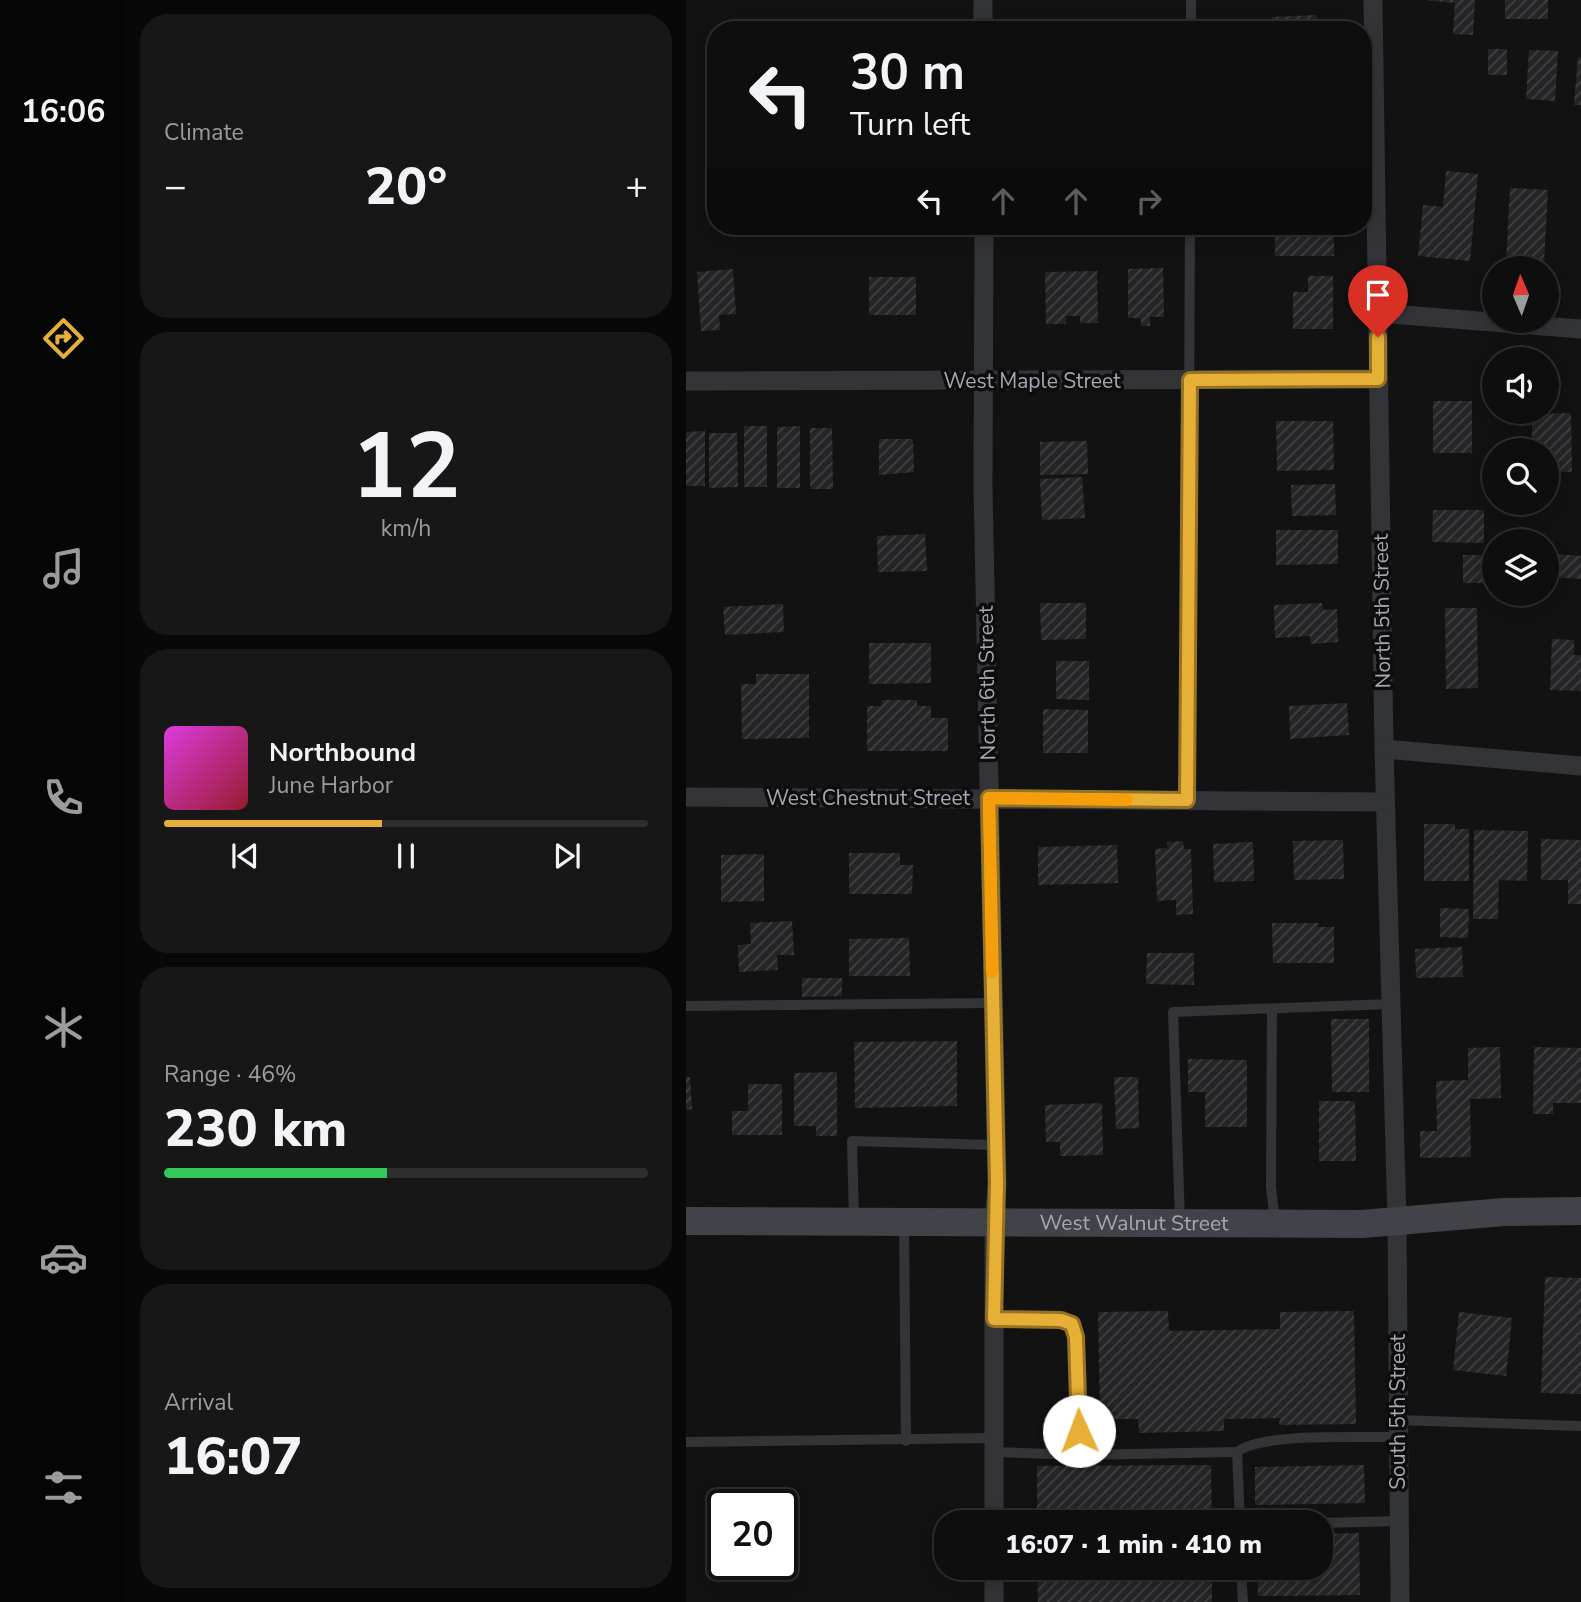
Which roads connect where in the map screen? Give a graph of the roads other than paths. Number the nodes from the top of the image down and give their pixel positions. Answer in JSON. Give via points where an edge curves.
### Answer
{"nodes":[{"id":1,"x":983,"y":0,"type":"edge"},
{"id":2,"x":1191,"y":0,"type":"edge"},
{"id":3,"x":1373,"y":0,"type":"edge"},
{"id":4,"x":984,"y":21,"type":"edge"},
{"id":5,"x":1191,"y":21,"type":"edge"},
{"id":6,"x":984,"y":235,"type":"edge"},
{"id":7,"x":1190,"y":235,"type":"edge"},
{"id":8,"x":1378,"y":313,"type":"junction"},
{"id":9,"x":1581,"y":329,"type":"edge"},
{"id":10,"x":1378,"y":379,"type":"junction"},
{"id":11,"x":985,"y":380,"type":"junction"},
{"id":12,"x":1190,"y":380,"type":"junction"},
{"id":13,"x":686,"y":381,"type":"edge"},
{"id":14,"x":1384,"y":749,"type":"junction"},
{"id":15,"x":1581,"y":766,"type":"edge"},
{"id":16,"x":686,"y":797,"type":"edge"},
{"id":17,"x":989,"y":798,"type":"junction"},
{"id":18,"x":1187,"y":800,"type":"junction"},
{"id":19,"x":1385,"y":803,"type":"junction"},
{"id":20,"x":993,"y":1003,"type":"junction"},
{"id":21,"x":1391,"y":1004,"type":"junction"},
{"id":22,"x":686,"y":1006,"type":"edge"},
{"id":23,"x":1272,"y":1009,"type":"junction"},
{"id":24,"x":996,"y":1144,"type":"junction"},
{"id":25,"x":1581,"y":1211,"type":"edge"},
{"id":26,"x":686,"y":1221,"type":"edge"},
{"id":27,"x":1397,"y":1221,"type":"junction"},
{"id":28,"x":1275,"y":1222,"type":"junction"},
{"id":29,"x":854,"y":1223,"type":"junction"},
{"id":30,"x":904,"y":1223,"type":"junction"},
{"id":31,"x":994,"y":1224,"type":"junction"},
{"id":32,"x":1180,"y":1225,"type":"junction"},
{"id":33,"x":994,"y":1319,"type":"junction"},
{"id":34,"x":1581,"y":1426,"type":"edge"},
{"id":35,"x":1399,"y":1429,"type":"junction"},
{"id":36,"x":906,"y":1441,"type":"junction"},
{"id":37,"x":686,"y":1442,"type":"edge"},
{"id":38,"x":994,"y":1445,"type":"junction"},
{"id":39,"x":1237,"y":1452,"type":"junction"},
{"id":40,"x":1080,"y":1455,"type":"junction"},
{"id":41,"x":994,"y":1510,"type":"edge"},
{"id":42,"x":1239,"y":1510,"type":"edge"},
{"id":43,"x":1399,"y":1521,"type":"junction"},
{"id":44,"x":1333,"y":1522,"type":"edge"},
{"id":45,"x":994,"y":1580,"type":"edge"},
{"id":46,"x":1241,"y":1580,"type":"edge"},
{"id":47,"x":994,"y":1602,"type":"edge"},
{"id":48,"x":1242,"y":1602,"type":"edge"},
{"id":49,"x":1400,"y":1602,"type":"edge"}],
"edges":[{"from":1,"to":4,"type":"street"},
{"from":2,"to":5,"type":"lane"},
{"from":3,"to":8,"type":"street","name":"North 5th Street"},
{"from":6,"to":11,"type":"street","name":"North 6th Street"},
{"from":7,"to":12,"type":"lane"},
{"from":8,"to":9,"type":"street"},
{"from":8,"to":10,"type":"street","name":"North 5th Street"},
{"from":10,"to":12,"type":"street","name":"West Maple Street"},
{"from":10,"to":14,"type":"street","name":"North 5th Street"},
{"from":11,"to":12,"type":"street","name":"West Maple Street"},
{"from":11,"to":13,"type":"street","name":"West Maple Street"},
{"from":11,"to":17,"type":"street","name":"North 6th Street"},
{"from":12,"to":18,"type":"lane"},
{"from":14,"to":15,"type":"street"},
{"from":14,"to":19,"type":"street","name":"North 5th Street"},
{"from":16,"to":17,"type":"street","name":"West Chestnut Street"},
{"from":17,"to":18,"type":"street","name":"West Chestnut Street"},
{"from":17,"to":20,"type":"street","name":"North 6th Street"},
{"from":18,"to":19,"type":"street","name":"West Chestnut Street"},
{"from":19,"to":21,"type":"street","name":"North 5th Street"},
{"from":20,"to":22,"type":"lane"},
{"from":20,"to":24,"type":"street","name":"North 6th Street"},
{"from":21,"to":23,"type":"lane"},
{"from":21,"to":27,"type":"street","name":"North 5th Street"},
{"from":23,"to":28,"type":"lane","via":[[1271,1187]]},
{"from":23,"to":32,"type":"lane","via":[[1173,1012]]},
{"from":24,"to":29,"type":"lane","via":[[852,1141]]},
{"from":24,"to":31,"type":"street","name":"North 6th Street"},
{"from":25,"to":27,"type":"main road","name":"West Walnut Street"},
{"from":26,"to":29,"type":"main road","name":"West Walnut Street"},
{"from":27,"to":28,"type":"main road","name":"West Walnut Street"},
{"from":27,"to":35,"type":"street","name":"South 5th Street"},
{"from":28,"to":32,"type":"main road","name":"West Walnut Street"},
{"from":29,"to":30,"type":"main road","name":"West Walnut Street"},
{"from":30,"to":31,"type":"main road","name":"West Walnut Street"},
{"from":30,"to":36,"type":"lane"},
{"from":31,"to":32,"type":"main road","name":"West Walnut Street"},
{"from":31,"to":33,"type":"street","name":"North 6th Street"},
{"from":33,"to":38,"type":"street","name":"North 6th Street"},
{"from":33,"to":40,"type":"lane","via":[[1072,1324]]},
{"from":34,"to":35,"type":"lane"},
{"from":35,"to":39,"type":"lane","via":[[1271,1440],[1247,1444]]},
{"from":35,"to":43,"type":"street","name":"South 5th Street"},
{"from":36,"to":37,"type":"lane"},
{"from":36,"to":38,"type":"lane"},
{"from":38,"to":40,"type":"lane"},
{"from":38,"to":41,"type":"street","name":"North 6th Street"},
{"from":39,"to":40,"type":"lane"},
{"from":39,"to":42,"type":"lane"},
{"from":43,"to":44,"type":"lane"},
{"from":43,"to":49,"type":"street","name":"South 5th Street"},
{"from":45,"to":47,"type":"street"},
{"from":46,"to":48,"type":"lane"}]}
